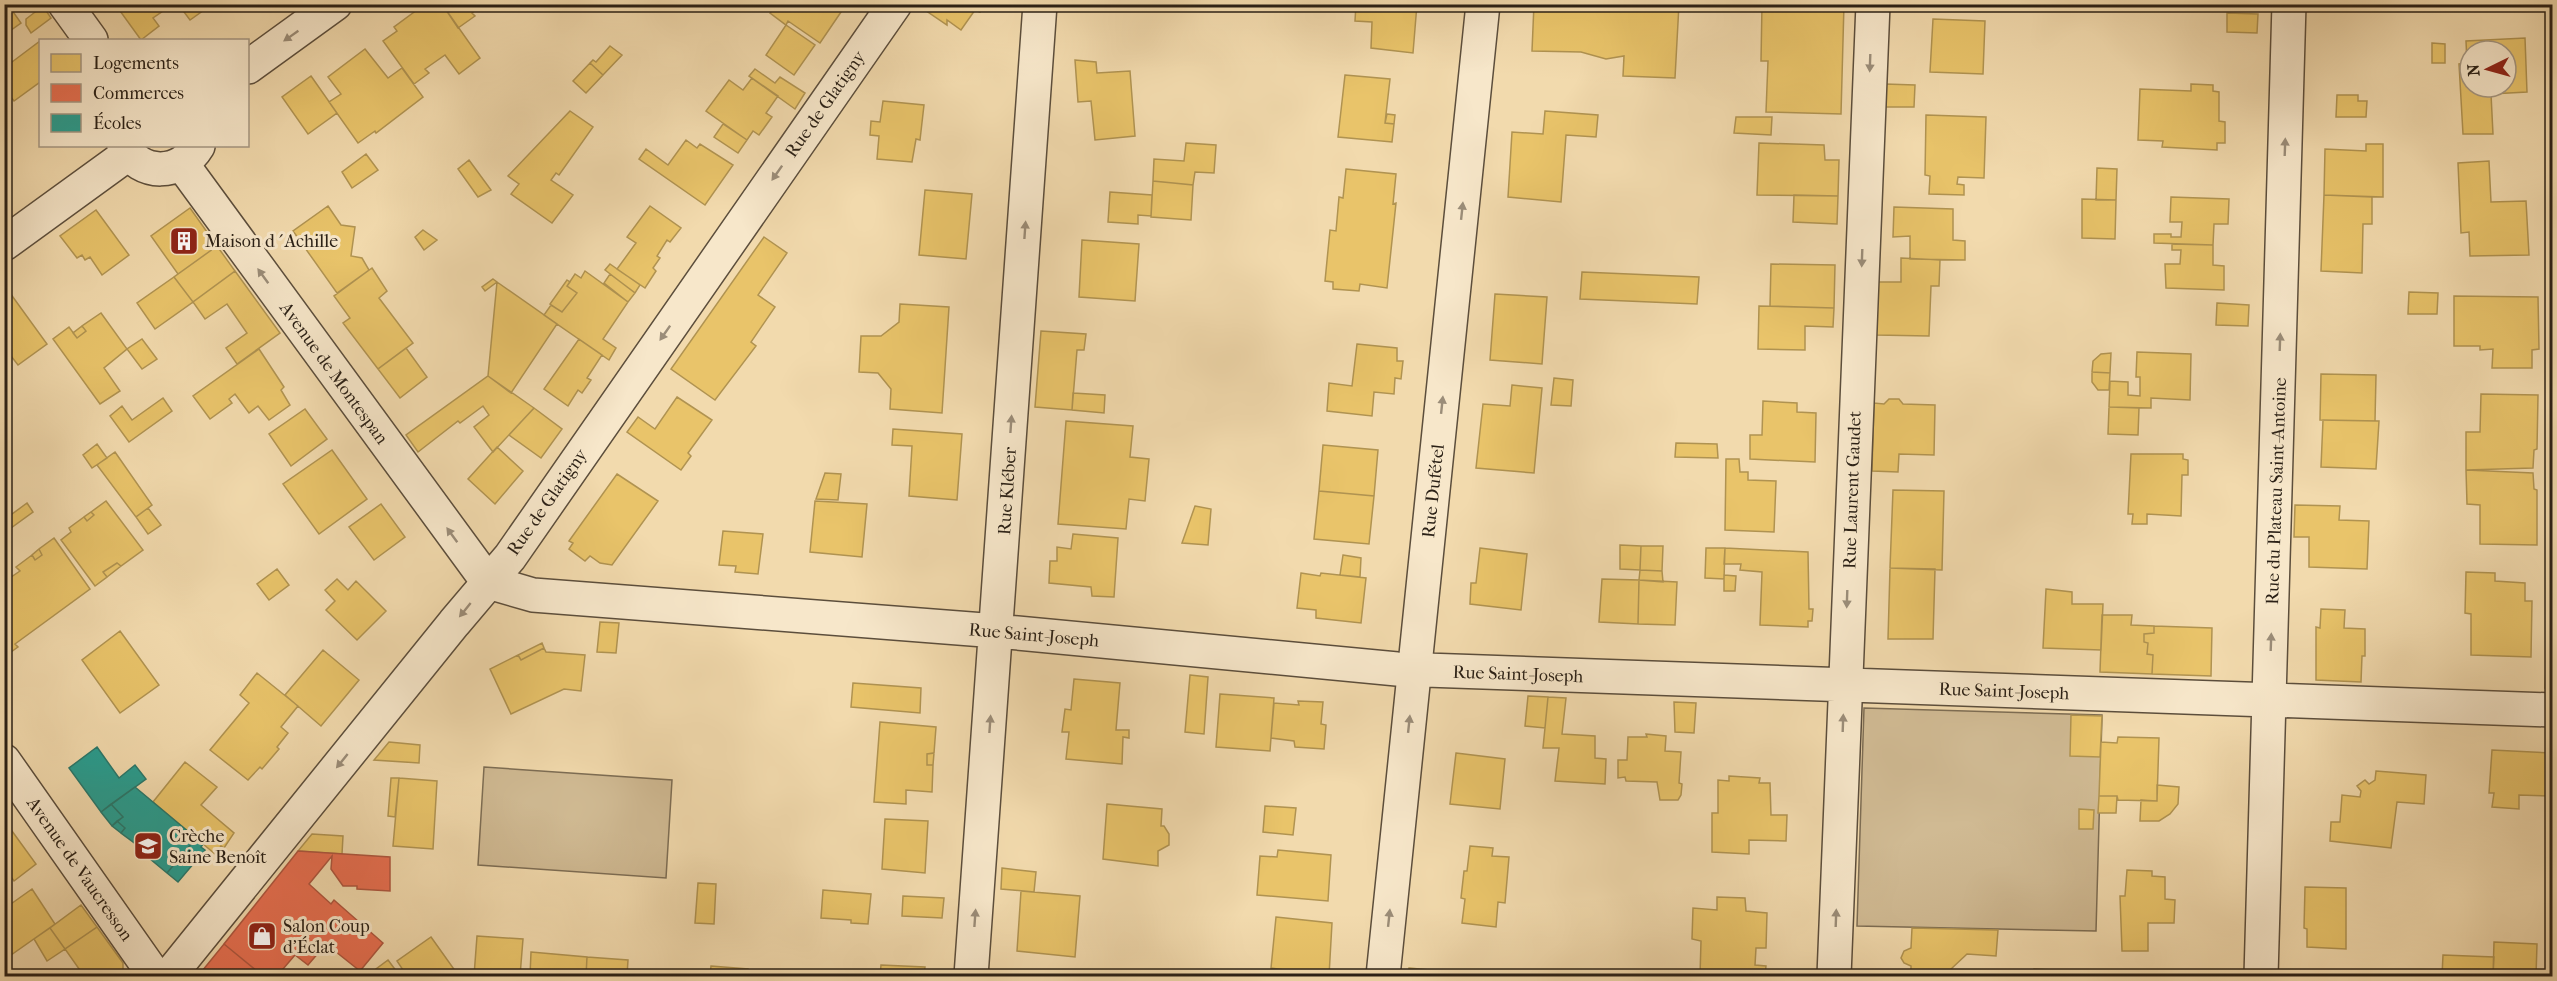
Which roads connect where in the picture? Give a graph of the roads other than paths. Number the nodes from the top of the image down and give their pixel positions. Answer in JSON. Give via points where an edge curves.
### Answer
{"nodes":[{"id":1,"x":65,"y":4,"type":"edge"},
{"id":2,"x":335,"y":4,"type":"edge"},
{"id":3,"x":895,"y":4,"type":"edge"},
{"id":4,"x":1040,"y":4,"type":"edge"},
{"id":5,"x":1483,"y":4,"type":"edge"},
{"id":6,"x":1873,"y":4,"type":"edge"},
{"id":7,"x":2289,"y":4,"type":"edge"},
{"id":8,"x":90,"y":39,"type":"edge"},
{"id":9,"x":249,"y":66,"type":"edge"},
{"id":10,"x":126,"y":150,"type":"edge"},
{"id":11,"x":190,"y":155,"type":"edge"},
{"id":12,"x":4,"y":244,"type":"edge"},
{"id":13,"x":488,"y":582,"type":"junction"},
{"id":14,"x":997,"y":631,"type":"junction"},
{"id":15,"x":1414,"y":669,"type":"junction"},
{"id":16,"x":1844,"y":686,"type":"junction"},
{"id":17,"x":2270,"y":700,"type":"junction"},
{"id":18,"x":2553,"y":710,"type":"edge"},
{"id":19,"x":4,"y":761,"type":"edge"},
{"id":20,"x":155,"y":976,"type":"edge"},
{"id":21,"x":169,"y":976,"type":"edge"},
{"id":22,"x":971,"y":976,"type":"edge"},
{"id":23,"x":1383,"y":976,"type":"edge"},
{"id":24,"x":1834,"y":976,"type":"edge"},
{"id":25,"x":2261,"y":976,"type":"edge"}],
"edges":[{"from":1,"to":8,"type":"street"},
{"from":2,"to":9,"type":"street","one_way":true},
{"from":3,"to":13,"type":"street","name":"Rue de Glatigny","one_way":true,"via":[[510,557]]},
{"from":14,"to":4,"type":"street","name":"Rue Kléber","one_way":true},
{"from":15,"to":5,"type":"street","name":"Rue Dufétel","one_way":true},
{"from":6,"to":16,"type":"street","name":"Rue Laurent Gaudet","one_way":true},
{"from":17,"to":7,"type":"street","name":"Rue du Plateau Saint-Antoine","one_way":true},
{"from":10,"to":11,"type":"street","via":[[148,168],[160,170]]},
{"from":10,"to":12,"type":"street"},
{"from":13,"to":11,"type":"street","name":"Avenue de Montespan","one_way":true},
{"from":13,"to":14,"type":"street","name":"Rue Saint-Joseph","via":[[533,594]]},
{"from":13,"to":21,"type":"street","name":"Rue de Glatigny","one_way":true},
{"from":14,"to":15,"type":"street","name":"Rue Saint-Joseph"},
{"from":22,"to":14,"type":"street","name":"Rue Kléber","one_way":true},
{"from":15,"to":16,"type":"street","name":"Rue Saint-Joseph"},
{"from":23,"to":15,"type":"street","name":"Rue Dufétel","one_way":true},
{"from":16,"to":17,"type":"street","name":"Rue Saint-Joseph"},
{"from":24,"to":16,"type":"street","name":"Rue Laurent Gaudet","one_way":true},
{"from":17,"to":18,"type":"street","name":"Rue Saint-Joseph"},
{"from":17,"to":25,"type":"street","name":"Rue du Plateau Saint-Antoine"},
{"from":19,"to":20,"type":"street","name":"Avenue de Vaucresson"}]}
